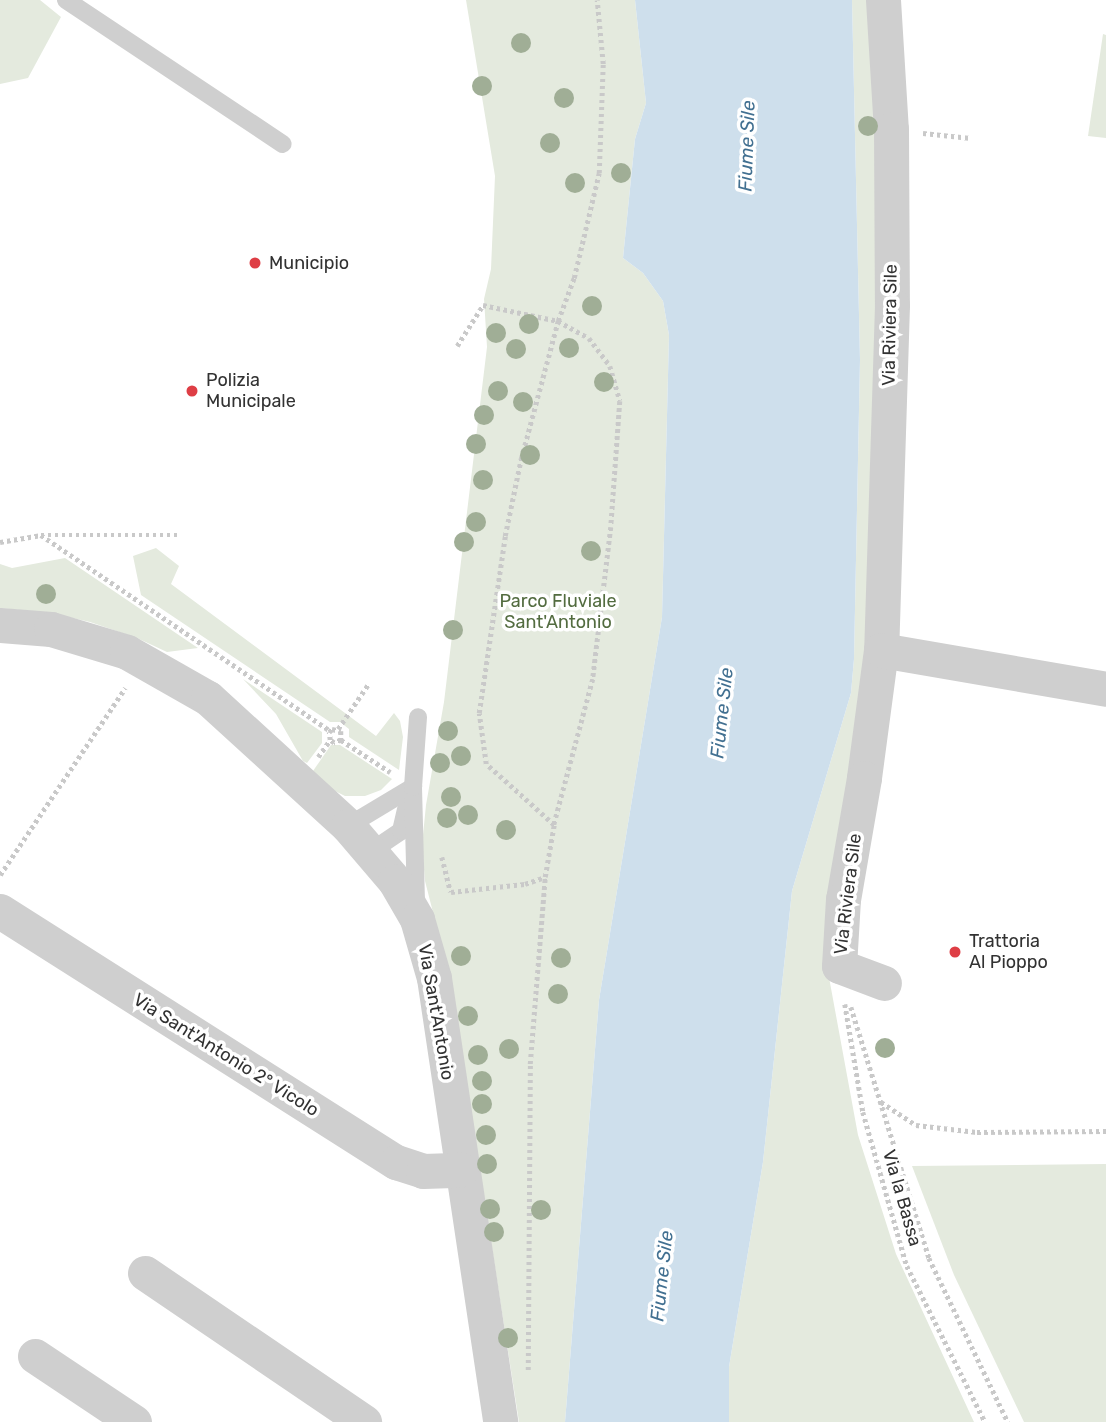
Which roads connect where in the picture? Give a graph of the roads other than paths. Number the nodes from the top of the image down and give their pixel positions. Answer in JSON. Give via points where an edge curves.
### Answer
{"nodes":[{"id":1,"x":66,"y":0,"type":"edge"},
{"id":2,"x":883,"y":0,"type":"edge"},
{"id":3,"x":283,"y":144,"type":"dead end"},
{"id":4,"x":0,"y":625,"type":"edge"},
{"id":5,"x":881,"y":650,"type":"junction"},
{"id":6,"x":1106,"y":689,"type":"edge"},
{"id":7,"x":418,"y":717,"type":"dead end"},
{"id":8,"x":413,"y":787,"type":"junction"},
{"id":9,"x":348,"y":826,"type":"junction"},
{"id":10,"x":370,"y":852,"type":"junction"},
{"id":11,"x":0,"y":911,"type":"edge"},
{"id":12,"x":417,"y":919,"type":"junction"},
{"id":13,"x":884,"y":982,"type":"dead end"},
{"id":14,"x":461,"y":1170,"type":"junction"},
{"id":15,"x":145,"y":1273,"type":"dead end"},
{"id":16,"x":36,"y":1356,"type":"dead end"},
{"id":17,"x":135,"y":1422,"type":"edge"},
{"id":18,"x":364,"y":1422,"type":"edge"},
{"id":19,"x":500,"y":1422,"type":"edge"}],
"edges":[{"from":1,"to":3,"type":"lane"},
{"from":2,"to":5,"type":"street","name":"Via Riviera Sile","via":[[891,130],[892,305]]},
{"from":4,"to":9,"type":"street","name":"Via Sant'Antonio","via":[[65,633],[127,652],[160,670],[208,698]]},
{"from":5,"to":6,"type":"street"},
{"from":5,"to":13,"type":"street","name":"Via Riviera Sile","via":[[843,899],[839,966]]},
{"from":7,"to":8,"type":"lane"},
{"from":8,"to":9,"type":"lane"},
{"from":8,"to":10,"type":"lane","via":[[401,831]]},
{"from":8,"to":12,"type":"lane"},
{"from":9,"to":10,"type":"street","name":"Via Sant'Antonio"},
{"from":10,"to":12,"type":"street","name":"Via Sant'Antonio","via":[[395,881]]},
{"from":11,"to":14,"type":"street","name":"Via Sant'Antonio 2° Vicolo","via":[[396,1163],[423,1171]]},
{"from":12,"to":14,"type":"street","name":"Via Sant'Antonio","via":[[434,978]]},
{"from":14,"to":19,"type":"street","name":"Via Sant'Antonio"},
{"from":15,"to":18,"type":"street"},
{"from":16,"to":17,"type":"street"}]}
